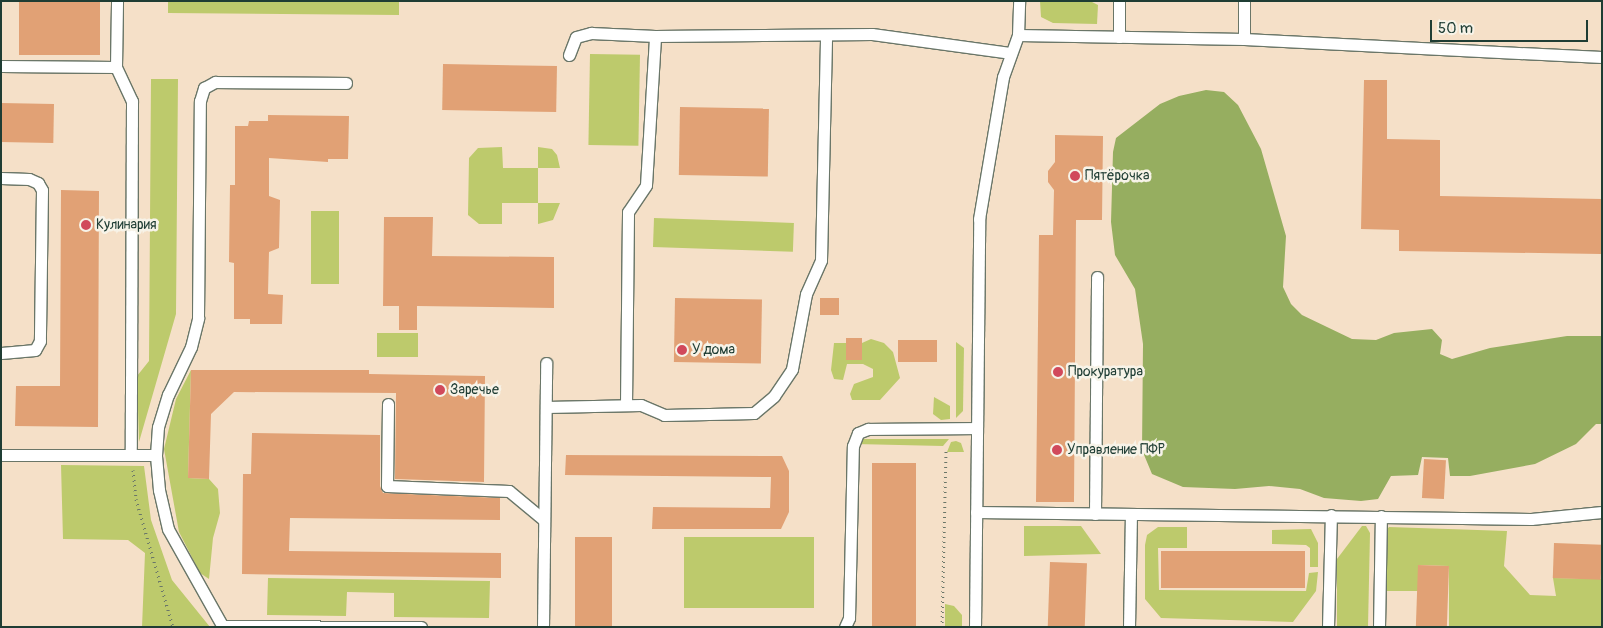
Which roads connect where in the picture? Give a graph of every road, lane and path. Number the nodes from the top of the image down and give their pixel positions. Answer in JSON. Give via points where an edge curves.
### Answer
{"nodes":[{"id":1,"x":117,"y":1,"type":"edge"},
{"id":2,"x":1019,"y":1,"type":"edge"},
{"id":3,"x":1120,"y":1,"type":"edge"},
{"id":4,"x":1244,"y":1,"type":"edge"},
{"id":5,"x":826,"y":35,"type":"junction"},
{"id":6,"x":1018,"y":35,"type":"junction"},
{"id":7,"x":655,"y":36,"type":"junction"},
{"id":8,"x":1119,"y":37,"type":"junction"},
{"id":9,"x":1244,"y":39,"type":"junction"},
{"id":10,"x":1010,"y":53,"type":"junction"},
{"id":11,"x":570,"y":55,"type":"dead end"},
{"id":12,"x":1602,"y":57,"type":"edge"},
{"id":13,"x":1,"y":66,"type":"edge"},
{"id":14,"x":116,"y":67,"type":"junction"},
{"id":15,"x":346,"y":83,"type":"dead end"},
{"id":16,"x":1,"y":178,"type":"edge"},
{"id":17,"x":1097,"y":277,"type":"dead end"},
{"id":18,"x":1,"y":352,"type":"edge"},
{"id":19,"x":546,"y":363,"type":"dead end"},
{"id":20,"x":388,"y":404,"type":"dead end"},
{"id":21,"x":626,"y":405,"type":"junction"},
{"id":22,"x":546,"y":407,"type":"junction"},
{"id":23,"x":976,"y":428,"type":"junction"},
{"id":24,"x":946,"y":449,"type":"dead end"},
{"id":25,"x":1,"y":455,"type":"edge"},
{"id":26,"x":131,"y":455,"type":"junction"},
{"id":27,"x":156,"y":455,"type":"junction"},
{"id":28,"x":976,"y":512,"type":"junction"},
{"id":29,"x":1602,"y":512,"type":"edge"},
{"id":30,"x":1095,"y":514,"type":"junction"},
{"id":31,"x":1131,"y":514,"type":"junction"},
{"id":32,"x":1331,"y":515,"type":"junction"},
{"id":33,"x":1381,"y":516,"type":"junction"},
{"id":34,"x":544,"y":520,"type":"junction"},
{"id":35,"x":223,"y":626,"type":"edge"},
{"id":36,"x":173,"y":627,"type":"edge"},
{"id":37,"x":421,"y":627,"type":"edge"},
{"id":38,"x":543,"y":627,"type":"edge"},
{"id":39,"x":845,"y":627,"type":"edge"},
{"id":40,"x":942,"y":627,"type":"edge"},
{"id":41,"x":975,"y":627,"type":"edge"},
{"id":42,"x":1129,"y":627,"type":"edge"},
{"id":43,"x":1328,"y":627,"type":"edge"},
{"id":44,"x":1379,"y":627,"type":"edge"}],
"edges":[{"from":1,"to":14,"type":"lane"},
{"from":2,"to":6,"type":"lane"},
{"from":3,"to":8,"type":"lane"},
{"from":4,"to":9,"type":"lane"},
{"from":5,"to":7,"type":"lane"},
{"from":5,"to":10,"type":"lane","via":[[872,34]]},
{"from":5,"to":21,"type":"lane","via":[[820,260],[806,294],[792,369],[774,396],[754,413],[664,416],[641,405]]},
{"from":6,"to":8,"type":"lane"},
{"from":6,"to":10,"type":"lane"},
{"from":7,"to":11,"type":"lane","via":[[591,33],[576,37]]},
{"from":7,"to":21,"type":"lane","via":[[646,185],[628,212]]},
{"from":8,"to":9,"type":"lane"},
{"from":9,"to":12,"type":"lane"},
{"from":10,"to":23,"type":"lane","via":[[1002,77],[979,219]]},
{"from":13,"to":14,"type":"lane"},
{"from":14,"to":26,"type":"lane","via":[[132,101]]},
{"from":15,"to":27,"type":"lane","via":[[215,82],[204,88],[200,101],[198,318],[192,347],[168,395],[158,427]]},
{"from":16,"to":18,"type":"lane","via":[[29,179],[38,183],[42,190],[40,341],[35,350]]},
{"from":17,"to":30,"type":"lane"},
{"from":19,"to":22,"type":"lane"},
{"from":20,"to":34,"type":"lane","via":[[387,486],[509,491]]},
{"from":21,"to":22,"type":"lane"},
{"from":22,"to":34,"type":"lane"},
{"from":23,"to":28,"type":"lane"},
{"from":23,"to":39,"type":"lane","via":[[868,429],[858,433],[853,446],[849,618]]},
{"from":24,"to":40,"type":"path"},
{"from":25,"to":26,"type":"lane"},
{"from":26,"to":27,"type":"lane"},
{"from":26,"to":36,"type":"path","via":[[136,499]]},
{"from":27,"to":35,"type":"lane","via":[[159,490],[168,529]]},
{"from":28,"to":30,"type":"lane"},
{"from":28,"to":41,"type":"lane"},
{"from":29,"to":33,"type":"lane","via":[[1531,519]]},
{"from":30,"to":31,"type":"lane"},
{"from":31,"to":32,"type":"lane"},
{"from":31,"to":42,"type":"lane"},
{"from":32,"to":33,"type":"lane"},
{"from":32,"to":43,"type":"lane"},
{"from":33,"to":44,"type":"lane"},
{"from":34,"to":38,"type":"lane"},
{"from":35,"to":37,"type":"lane"}]}
